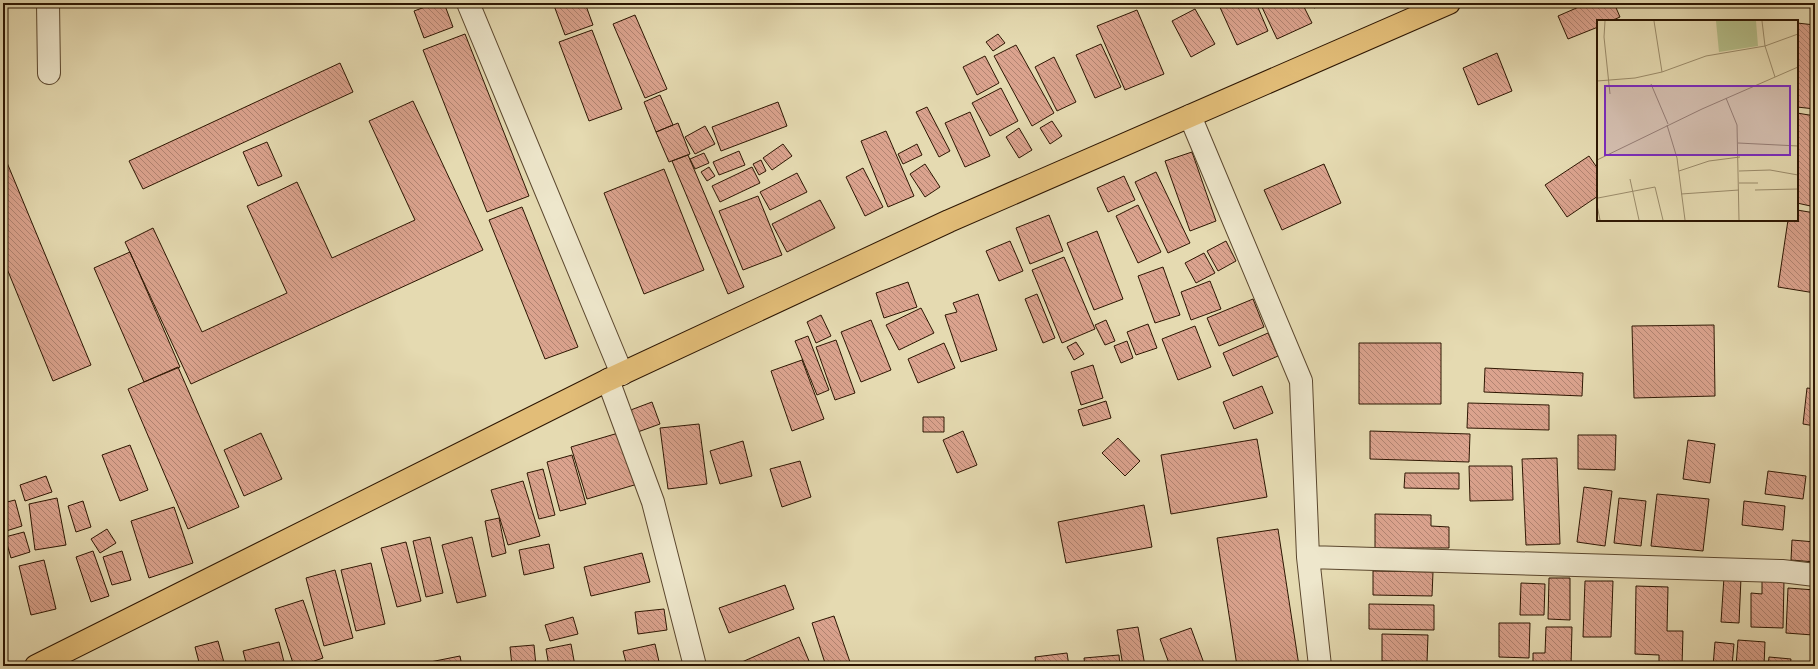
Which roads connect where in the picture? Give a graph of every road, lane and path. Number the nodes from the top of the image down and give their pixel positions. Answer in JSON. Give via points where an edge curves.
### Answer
{"nodes":[{"id":1,"x":48,"y":3,"type":"edge"},
{"id":2,"x":468,"y":3,"type":"edge"},
{"id":3,"x":1449,"y":3,"type":"edge"},
{"id":4,"x":49,"y":73,"type":"dead end"},
{"id":5,"x":1190,"y":116,"type":"junction"},
{"id":6,"x":615,"y":377,"type":"junction"},
{"id":7,"x":1308,"y":557,"type":"junction"},
{"id":8,"x":1815,"y":575,"type":"edge"},
{"id":9,"x":36,"y":666,"type":"edge"},
{"id":10,"x":695,"y":666,"type":"edge"},
{"id":11,"x":1320,"y":666,"type":"edge"}],
"edges":[{"from":1,"to":4,"type":"street"},
{"from":2,"to":6,"type":"street"},
{"from":3,"to":5,"type":"main road"},
{"from":5,"to":6,"type":"main road","via":[[949,220]]},
{"from":5,"to":7,"type":"street","via":[[1301,381]]},
{"from":6,"to":9,"type":"main road"},
{"from":6,"to":10,"type":"street","via":[[653,502]]},
{"from":7,"to":8,"type":"street","via":[[1782,571]]},
{"from":7,"to":11,"type":"street"}]}
